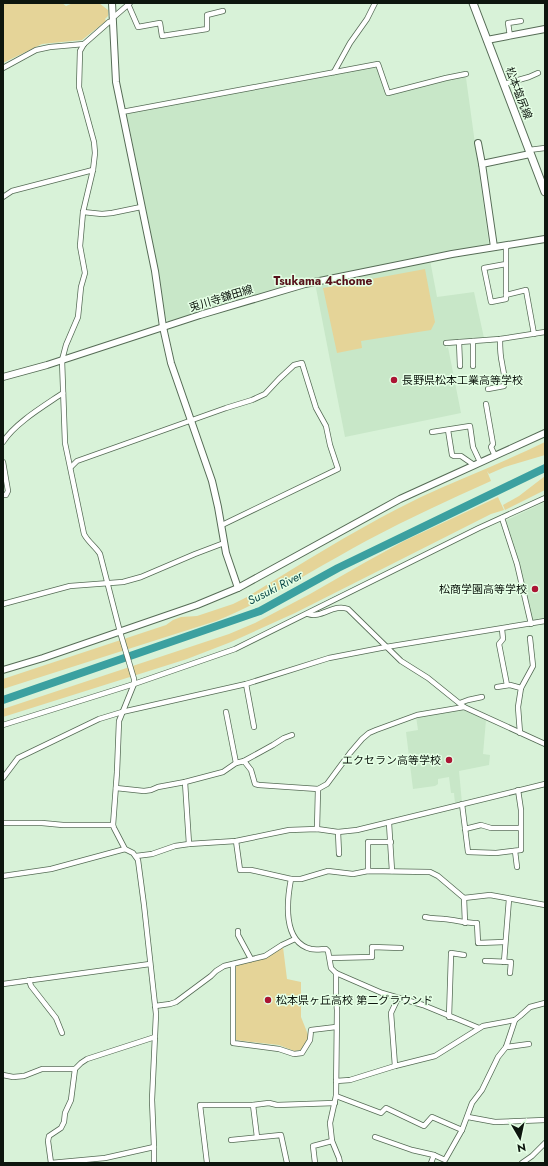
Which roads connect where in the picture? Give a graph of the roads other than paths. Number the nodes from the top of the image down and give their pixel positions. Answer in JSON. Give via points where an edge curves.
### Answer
{"nodes":[{"id":1,"x":112,"y":3,"type":"edge"},
{"id":2,"x":375,"y":3,"type":"edge"},
{"id":3,"x":473,"y":3,"type":"edge"},
{"id":4,"x":120,"y":4,"type":"edge"},
{"id":5,"x":129,"y":4,"type":"edge"},
{"id":6,"x":123,"y":9,"type":"junction"},
{"id":7,"x":223,"y":11,"type":"dead end"},
{"id":8,"x":112,"y":19,"type":"junction"},
{"id":9,"x":521,"y":21,"type":"dead end"},
{"id":10,"x":545,"y":29,"type":"edge"},
{"id":11,"x":510,"y":36,"type":"junction"},
{"id":12,"x":487,"y":40,"type":"junction"},
{"id":13,"x":84,"y":44,"type":"junction"},
{"id":14,"x":3,"y":68,"type":"edge"},
{"id":15,"x":334,"y":72,"type":"junction"},
{"id":16,"x":538,"y":73,"type":"dead end"},
{"id":17,"x":466,"y":74,"type":"dead end"},
{"id":18,"x":504,"y":84,"type":"junction"},
{"id":19,"x":122,"y":112,"type":"junction"},
{"id":20,"x":478,"y":143,"type":"dead end"},
{"id":21,"x":545,"y":148,"type":"edge"},
{"id":22,"x":530,"y":152,"type":"junction"},
{"id":23,"x":482,"y":164,"type":"junction"},
{"id":24,"x":93,"y":170,"type":"junction"},
{"id":25,"x":543,"y":181,"type":"edge"},
{"id":26,"x":545,"y":192,"type":"edge"},
{"id":27,"x":3,"y":197,"type":"edge"},
{"id":28,"x":141,"y":207,"type":"junction"},
{"id":29,"x":83,"y":212,"type":"junction"},
{"id":30,"x":545,"y":239,"type":"edge"},
{"id":31,"x":506,"y":246,"type":"junction"},
{"id":32,"x":494,"y":247,"type":"junction"},
{"id":33,"x":506,"y":264,"type":"junction"},
{"id":34,"x":506,"y":295,"type":"junction"},
{"id":35,"x":163,"y":327,"type":"junction"},
{"id":36,"x":545,"y":332,"type":"edge"},
{"id":37,"x":534,"y":334,"type":"junction"},
{"id":38,"x":500,"y":339,"type":"junction"},
{"id":39,"x":472,"y":341,"type":"junction"},
{"id":40,"x":459,"y":342,"type":"junction"},
{"id":41,"x":446,"y":343,"type":"dead end"},
{"id":42,"x":62,"y":360,"type":"junction"},
{"id":43,"x":460,"y":366,"type":"dead end"},
{"id":44,"x":474,"y":366,"type":"dead end"},
{"id":45,"x":3,"y":377,"type":"edge"},
{"id":46,"x":488,"y":389,"type":"dead end"},
{"id":47,"x":63,"y":393,"type":"junction"},
{"id":48,"x":486,"y":404,"type":"dead end"},
{"id":49,"x":190,"y":421,"type":"junction"},
{"id":50,"x":448,"y":430,"type":"junction"},
{"id":51,"x":432,"y":432,"type":"dead end"},
{"id":52,"x":545,"y":433,"type":"edge"},
{"id":53,"x":3,"y":442,"type":"edge"},
{"id":54,"x":495,"y":456,"type":"junction"},
{"id":55,"x":3,"y":462,"type":"edge"},
{"id":56,"x":480,"y":462,"type":"junction"},
{"id":57,"x":474,"y":465,"type":"junction"},
{"id":58,"x":71,"y":467,"type":"junction"},
{"id":59,"x":3,"y":495,"type":"edge"},
{"id":60,"x":545,"y":498,"type":"edge"},
{"id":61,"x":502,"y":518,"type":"junction"},
{"id":62,"x":222,"y":525,"type":"junction"},
{"id":63,"x":224,"y":543,"type":"junction"},
{"id":64,"x":108,"y":583,"type":"junction"},
{"id":65,"x":238,"y":588,"type":"junction"},
{"id":66,"x":3,"y":604,"type":"edge"},
{"id":67,"x":308,"y":614,"type":"junction"},
{"id":68,"x":545,"y":621,"type":"edge"},
{"id":69,"x":531,"y":624,"type":"junction"},
{"id":70,"x":502,"y":629,"type":"junction"},
{"id":71,"x":121,"y":634,"type":"junction"},
{"id":72,"x":530,"y":638,"type":"dead end"},
{"id":73,"x":386,"y":647,"type":"junction"},
{"id":74,"x":3,"y":670,"type":"edge"},
{"id":75,"x":134,"y":681,"type":"junction"},
{"id":76,"x":246,"y":684,"type":"junction"},
{"id":77,"x":507,"y":685,"type":"junction"},
{"id":78,"x":497,"y":687,"type":"dead end"},
{"id":79,"x":522,"y":688,"type":"junction"},
{"id":80,"x":482,"y":697,"type":"dead end"},
{"id":81,"x":462,"y":705,"type":"junction"},
{"id":82,"x":122,"y":712,"type":"junction"},
{"id":83,"x":226,"y":712,"type":"dead end"},
{"id":84,"x":3,"y":725,"type":"edge"},
{"id":85,"x":254,"y":727,"type":"dead end"},
{"id":86,"x":520,"y":733,"type":"junction"},
{"id":87,"x":292,"y":735,"type":"dead end"},
{"id":88,"x":545,"y":744,"type":"edge"},
{"id":89,"x":244,"y":761,"type":"junction"},
{"id":90,"x":236,"y":763,"type":"junction"},
{"id":91,"x":3,"y":778,"type":"edge"},
{"id":92,"x":185,"y":782,"type":"junction"},
{"id":93,"x":545,"y":784,"type":"edge"},
{"id":94,"x":116,"y":788,"type":"junction"},
{"id":95,"x":318,"y":789,"type":"junction"},
{"id":96,"x":518,"y":790,"type":"junction"},
{"id":97,"x":462,"y":804,"type":"junction"},
{"id":98,"x":389,"y":822,"type":"junction"},
{"id":99,"x":3,"y":823,"type":"edge"},
{"id":100,"x":113,"y":825,"type":"junction"},
{"id":101,"x":520,"y":828,"type":"junction"},
{"id":102,"x":317,"y":829,"type":"junction"},
{"id":103,"x":465,"y":829,"type":"junction"},
{"id":104,"x":338,"y":832,"type":"junction"},
{"id":105,"x":236,"y":841,"type":"junction"},
{"id":106,"x":391,"y":842,"type":"junction"},
{"id":107,"x":189,"y":844,"type":"junction"},
{"id":108,"x":125,"y":849,"type":"junction"},
{"id":109,"x":515,"y":851,"type":"junction"},
{"id":110,"x":339,"y":854,"type":"dead end"},
{"id":111,"x":136,"y":856,"type":"junction"},
{"id":112,"x":517,"y":867,"type":"dead end"},
{"id":113,"x":368,"y":871,"type":"junction"},
{"id":114,"x":392,"y":871,"type":"junction"},
{"id":115,"x":3,"y":876,"type":"edge"},
{"id":116,"x":291,"y":878,"type":"junction"},
{"id":117,"x":464,"y":898,"type":"junction"},
{"id":118,"x":509,"y":899,"type":"junction"},
{"id":119,"x":545,"y":906,"type":"edge"},
{"id":120,"x":425,"y":917,"type":"dead end"},
{"id":121,"x":465,"y":923,"type":"junction"},
{"id":122,"x":238,"y":931,"type":"dead end"},
{"id":123,"x":296,"y":939,"type":"junction"},
{"id":124,"x":505,"y":942,"type":"junction"},
{"id":125,"x":401,"y":948,"type":"dead end"},
{"id":126,"x":464,"y":955,"type":"dead end"},
{"id":127,"x":330,"y":958,"type":"junction"},
{"id":128,"x":251,"y":959,"type":"junction"},
{"id":129,"x":485,"y":961,"type":"dead end"},
{"id":130,"x":504,"y":962,"type":"junction"},
{"id":131,"x":150,"y":964,"type":"junction"},
{"id":132,"x":233,"y":964,"type":"junction"},
{"id":133,"x":336,"y":973,"type":"junction"},
{"id":134,"x":510,"y":974,"type":"dead end"},
{"id":135,"x":29,"y":980,"type":"junction"},
{"id":136,"x":3,"y":984,"type":"edge"},
{"id":137,"x":398,"y":998,"type":"junction"},
{"id":138,"x":545,"y":1003,"type":"edge"},
{"id":139,"x":155,"y":1006,"type":"junction"},
{"id":140,"x":449,"y":1017,"type":"junction"},
{"id":141,"x":515,"y":1020,"type":"junction"},
{"id":142,"x":336,"y":1027,"type":"junction"},
{"id":143,"x":479,"y":1028,"type":"junction"},
{"id":144,"x":62,"y":1033,"type":"dead end"},
{"id":145,"x":155,"y":1037,"type":"junction"},
{"id":146,"x":529,"y":1044,"type":"dead end"},
{"id":147,"x":506,"y":1047,"type":"junction"},
{"id":148,"x":395,"y":1066,"type":"junction"},
{"id":149,"x":75,"y":1069,"type":"junction"},
{"id":150,"x":3,"y":1075,"type":"edge"},
{"id":151,"x":336,"y":1081,"type":"junction"},
{"id":152,"x":336,"y":1096,"type":"junction"},
{"id":153,"x":335,"y":1103,"type":"junction"},
{"id":154,"x":253,"y":1104,"type":"junction"},
{"id":155,"x":468,"y":1117,"type":"junction"},
{"id":156,"x":545,"y":1120,"type":"edge"},
{"id":157,"x":462,"y":1130,"type":"junction"},
{"id":158,"x":257,"y":1137,"type":"junction"},
{"id":159,"x":375,"y":1137,"type":"dead end"},
{"id":160,"x":231,"y":1140,"type":"dead end"},
{"id":161,"x":332,"y":1141,"type":"junction"},
{"id":162,"x":545,"y":1143,"type":"edge"},
{"id":163,"x":154,"y":1148,"type":"junction"},
{"id":164,"x":434,"y":1155,"type":"junction"},
{"id":165,"x":51,"y":1163,"type":"edge"},
{"id":166,"x":154,"y":1163,"type":"edge"},
{"id":167,"x":208,"y":1163,"type":"edge"},
{"id":168,"x":287,"y":1163,"type":"edge"},
{"id":169,"x":315,"y":1163,"type":"edge"},
{"id":170,"x":340,"y":1163,"type":"edge"},
{"id":171,"x":431,"y":1163,"type":"edge"},
{"id":172,"x":522,"y":1163,"type":"edge"}],
"edges":[{"from":1,"to":8,"type":"street"},
{"from":2,"to":15,"type":"street"},
{"from":3,"to":12,"type":"main road","name":"松本塩尻線"},
{"from":4,"to":6,"type":"street"},
{"from":5,"to":6,"type":"street"},
{"from":5,"to":7,"type":"street","via":[[138,27],[160,23],[162,36],[207,29],[207,15]]},
{"from":6,"to":8,"type":"street"},
{"from":8,"to":13,"type":"street"},
{"from":8,"to":19,"type":"street","via":[[115,71]]},
{"from":9,"to":11,"type":"street","via":[[508,23]]},
{"from":10,"to":11,"type":"street"},
{"from":11,"to":12,"type":"street"},
{"from":12,"to":18,"type":"main road","name":"松本塩尻線"},
{"from":13,"to":14,"type":"street","via":[[36,50]]},
{"from":13,"to":24,"type":"street","via":[[80,51],[79,87],[94,142]]},
{"from":15,"to":17,"type":"street","via":[[378,64],[388,94]]},
{"from":15,"to":19,"type":"street"},
{"from":16,"to":18,"type":"street"},
{"from":18,"to":22,"type":"main road","name":"松本塩尻線"},
{"from":19,"to":28,"type":"street"},
{"from":20,"to":23,"type":"street"},
{"from":21,"to":22,"type":"street"},
{"from":22,"to":23,"type":"street"},
{"from":22,"to":25,"type":"main road","name":"松本塩尻線"},
{"from":23,"to":32,"type":"street"},
{"from":24,"to":27,"type":"street","via":[[12,191]]},
{"from":24,"to":29,"type":"street"},
{"from":25,"to":26,"type":"main road","name":"松本塩尻線"},
{"from":28,"to":29,"type":"street","via":[[102,214]]},
{"from":28,"to":35,"type":"street","via":[[155,271]]},
{"from":29,"to":42,"type":"street","via":[[80,246],[86,273],[81,287],[78,317]]},
{"from":30,"to":31,"type":"street","name":"兎川寺鎌田線"},
{"from":31,"to":32,"type":"street","name":"兎川寺鎌田線"},
{"from":31,"to":33,"type":"street"},
{"from":32,"to":35,"type":"street","name":"兎川寺鎌田線","via":[[305,284]]},
{"from":33,"to":34,"type":"street"},
{"from":33,"to":34,"type":"street","via":[[484,268],[491,302],[506,299]]},
{"from":34,"to":37,"type":"street","via":[[526,290]]},
{"from":35,"to":42,"type":"street","name":"兎川寺鎌田線"},
{"from":35,"to":49,"type":"street","via":[[170,364]]},
{"from":36,"to":37,"type":"street"},
{"from":37,"to":38,"type":"street"},
{"from":38,"to":39,"type":"street"},
{"from":38,"to":46,"type":"street","via":[[505,382],[504,386]]},
{"from":39,"to":40,"type":"street"},
{"from":39,"to":44,"type":"street"},
{"from":40,"to":41,"type":"street"},
{"from":40,"to":43,"type":"street"},
{"from":42,"to":45,"type":"street","name":"兎川寺鎌田線"},
{"from":42,"to":47,"type":"street"},
{"from":47,"to":53,"type":"street","via":[[8,434]]},
{"from":47,"to":58,"type":"street","via":[[65,443]]},
{"from":48,"to":54,"type":"street","via":[[493,444],[491,447]]},
{"from":49,"to":58,"type":"street","via":[[78,461]]},
{"from":49,"to":62,"type":"street","via":[[212,481]]},
{"from":49,"to":62,"type":"street","via":[[265,394],[294,365],[302,363],[316,408],[326,426],[338,469]]},
{"from":50,"to":51,"type":"street"},
{"from":50,"to":56,"type":"street","via":[[470,426],[473,448]]},
{"from":50,"to":57,"type":"street","via":[[452,455],[461,456]]},
{"from":52,"to":54,"type":"street"},
{"from":54,"to":56,"type":"street"},
{"from":55,"to":59,"type":"street","via":[[8,491]]},
{"from":56,"to":57,"type":"street"},
{"from":57,"to":65,"type":"street","via":[[400,499]]},
{"from":58,"to":64,"type":"street","via":[[84,534],[98,549]]},
{"from":60,"to":61,"type":"street"},
{"from":61,"to":67,"type":"street"},
{"from":61,"to":69,"type":"street","via":[[517,564]]},
{"from":62,"to":63,"type":"street"},
{"from":63,"to":64,"type":"street","via":[[142,577]]},
{"from":63,"to":65,"type":"street"},
{"from":64,"to":66,"type":"street","via":[[70,586]]},
{"from":64,"to":71,"type":"street"},
{"from":65,"to":71,"type":"street"},
{"from":67,"to":73,"type":"street","via":[[313,616],[344,608]]},
{"from":67,"to":75,"type":"street","via":[[236,649]]},
{"from":68,"to":69,"type":"street"},
{"from":69,"to":70,"type":"street"},
{"from":70,"to":73,"type":"street"},
{"from":70,"to":77,"type":"street","via":[[503,639],[499,644]]},
{"from":71,"to":74,"type":"street"},
{"from":71,"to":75,"type":"street"},
{"from":72,"to":79,"type":"street","via":[[533,666]]},
{"from":73,"to":76,"type":"street","via":[[329,658]]},
{"from":73,"to":81,"type":"street"},
{"from":75,"to":82,"type":"street"},
{"from":75,"to":84,"type":"street"},
{"from":76,"to":82,"type":"street"},
{"from":76,"to":85,"type":"street"},
{"from":77,"to":78,"type":"street"},
{"from":77,"to":79,"type":"street"},
{"from":79,"to":86,"type":"street","via":[[518,707]]},
{"from":80,"to":81,"type":"street","via":[[468,700]]},
{"from":81,"to":86,"type":"street"},
{"from":81,"to":95,"type":"street","via":[[417,715],[369,733],[354,748],[327,784]]},
{"from":82,"to":91,"type":"street","via":[[18,758]]},
{"from":82,"to":94,"type":"street","via":[[118,727]]},
{"from":83,"to":90,"type":"street"},
{"from":86,"to":88,"type":"street"},
{"from":87,"to":89,"type":"street"},
{"from":89,"to":90,"type":"street"},
{"from":89,"to":95,"type":"street","via":[[251,770],[255,784]]},
{"from":90,"to":92,"type":"street","via":[[223,772]]},
{"from":92,"to":94,"type":"street","via":[[144,791]]},
{"from":92,"to":107,"type":"street"},
{"from":93,"to":96,"type":"street"},
{"from":94,"to":100,"type":"street"},
{"from":95,"to":102,"type":"street"},
{"from":96,"to":97,"type":"street"},
{"from":96,"to":101,"type":"street"},
{"from":97,"to":98,"type":"street"},
{"from":97,"to":103,"type":"street"},
{"from":98,"to":104,"type":"street"},
{"from":98,"to":106,"type":"street"},
{"from":99,"to":100,"type":"street"},
{"from":100,"to":108,"type":"street"},
{"from":101,"to":103,"type":"street","via":[[491,828],[481,825]]},
{"from":101,"to":109,"type":"street","via":[[521,850]]},
{"from":102,"to":104,"type":"street"},
{"from":102,"to":105,"type":"street","via":[[289,830]]},
{"from":103,"to":109,"type":"street","via":[[470,853]]},
{"from":104,"to":110,"type":"street"},
{"from":105,"to":107,"type":"street"},
{"from":105,"to":116,"type":"street","via":[[240,870]]},
{"from":106,"to":113,"type":"street","via":[[368,842]]},
{"from":106,"to":114,"type":"street"},
{"from":107,"to":111,"type":"street"},
{"from":108,"to":111,"type":"street"},
{"from":108,"to":115,"type":"street","via":[[51,869]]},
{"from":109,"to":112,"type":"street"},
{"from":111,"to":131,"type":"street"},
{"from":113,"to":114,"type":"street"},
{"from":113,"to":116,"type":"street","via":[[353,874],[328,871],[302,879]]},
{"from":114,"to":117,"type":"street","via":[[430,872]]},
{"from":116,"to":123,"type":"street","via":[[287,902],[292,934]]},
{"from":117,"to":118,"type":"street","via":[[487,895]]},
{"from":117,"to":121,"type":"street"},
{"from":118,"to":119,"type":"street"},
{"from":118,"to":124,"type":"street"},
{"from":120,"to":121,"type":"street"},
{"from":121,"to":124,"type":"street","via":[[478,924],[478,943]]},
{"from":122,"to":128,"type":"street"},
{"from":123,"to":127,"type":"street","via":[[310,949],[326,949]]},
{"from":123,"to":128,"type":"street","via":[[265,956]]},
{"from":124,"to":130,"type":"street"},
{"from":125,"to":127,"type":"street","via":[[372,948],[372,957]]},
{"from":126,"to":140,"type":"street","via":[[451,955]]},
{"from":127,"to":133,"type":"street","via":[[331,968]]},
{"from":128,"to":132,"type":"street"},
{"from":129,"to":130,"type":"street"},
{"from":130,"to":134,"type":"street","via":[[511,962]]},
{"from":131,"to":135,"type":"street"},
{"from":131,"to":139,"type":"street"},
{"from":132,"to":139,"type":"street","via":[[216,971],[176,1002]]},
{"from":132,"to":142,"type":"street","via":[[233,1043],[279,1049],[294,1054],[302,1053],[312,1036],[311,1030]]},
{"from":133,"to":137,"type":"street"},
{"from":133,"to":142,"type":"street"},
{"from":135,"to":136,"type":"street"},
{"from":135,"to":144,"type":"street","via":[[56,1018]]},
{"from":137,"to":140,"type":"street","via":[[423,1005]]},
{"from":137,"to":148,"type":"street","via":[[391,1013]]},
{"from":138,"to":141,"type":"street","via":[[530,1006]]},
{"from":139,"to":145,"type":"street"},
{"from":140,"to":143,"type":"street"},
{"from":141,"to":143,"type":"street"},
{"from":141,"to":147,"type":"street"},
{"from":142,"to":151,"type":"street"},
{"from":143,"to":148,"type":"street","via":[[435,1056]]},
{"from":145,"to":149,"type":"street","via":[[87,1059]]},
{"from":145,"to":163,"type":"street","via":[[152,1100]]},
{"from":146,"to":147,"type":"street"},
{"from":147,"to":155,"type":"street","via":[[472,1103]]},
{"from":148,"to":151,"type":"street","via":[[350,1080]]},
{"from":149,"to":150,"type":"street","via":[[47,1069],[13,1077]]},
{"from":149,"to":165,"type":"street","via":[[71,1100],[64,1122],[61,1128],[49,1136]]},
{"from":151,"to":152,"type":"street"},
{"from":152,"to":153,"type":"street"},
{"from":152,"to":157,"type":"street","via":[[381,1113],[386,1108],[424,1126],[432,1117]]},
{"from":153,"to":154,"type":"street"},
{"from":153,"to":161,"type":"street","via":[[330,1123]]},
{"from":154,"to":158,"type":"street"},
{"from":154,"to":167,"type":"street","via":[[200,1105]]},
{"from":155,"to":156,"type":"street","via":[[495,1122]]},
{"from":155,"to":157,"type":"street"},
{"from":157,"to":164,"type":"street","via":[[445,1160]]},
{"from":158,"to":160,"type":"street"},
{"from":158,"to":168,"type":"street","via":[[280,1135]]},
{"from":159,"to":164,"type":"street"},
{"from":161,"to":169,"type":"street","via":[[313,1146]]},
{"from":161,"to":170,"type":"street"},
{"from":162,"to":172,"type":"street"},
{"from":163,"to":165,"type":"street","via":[[105,1158]]},
{"from":163,"to":166,"type":"street"},
{"from":164,"to":171,"type":"street"}]}
